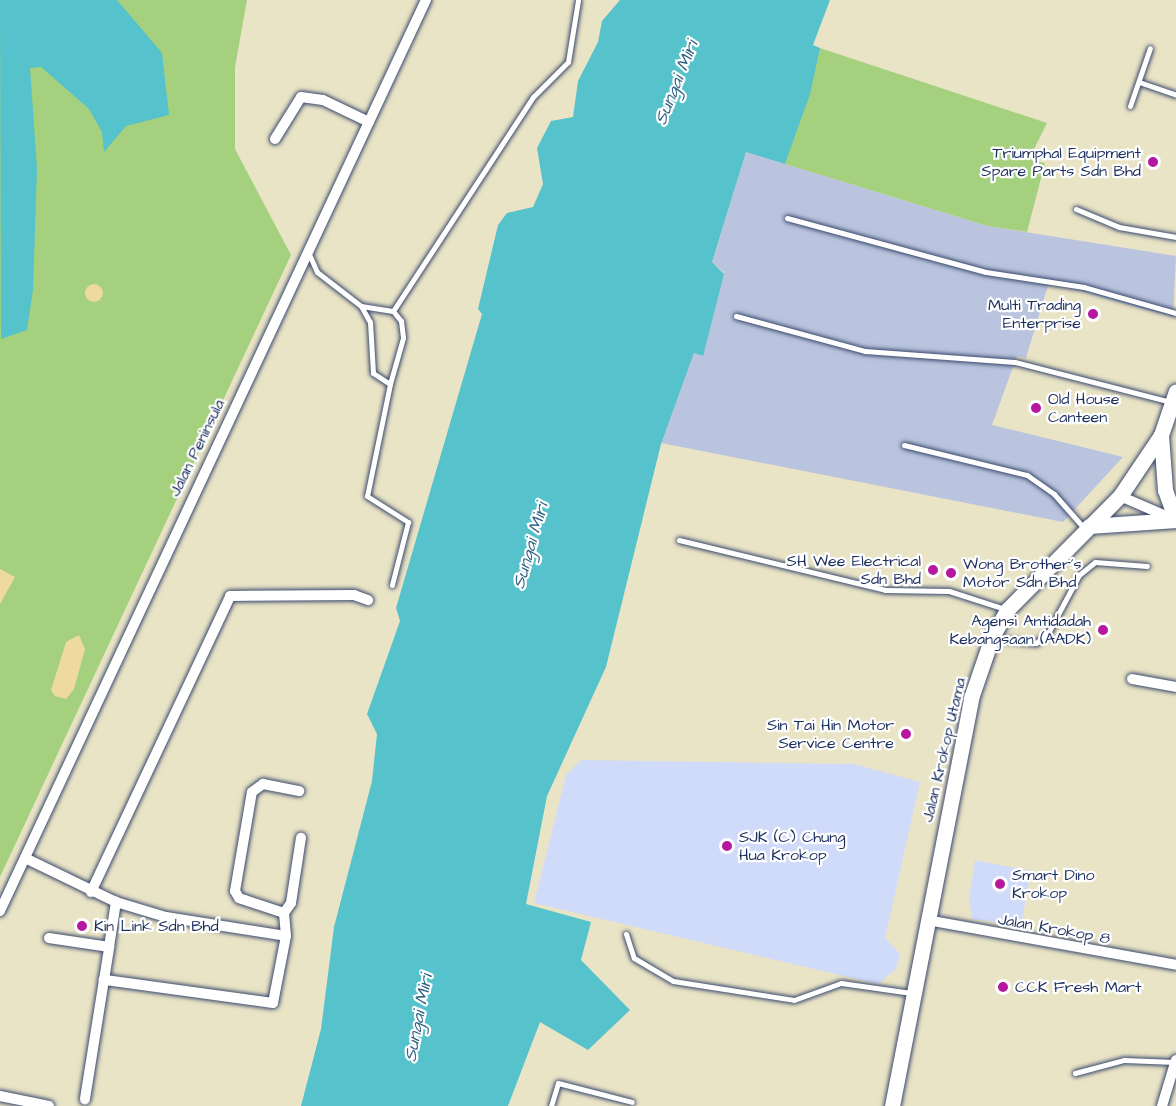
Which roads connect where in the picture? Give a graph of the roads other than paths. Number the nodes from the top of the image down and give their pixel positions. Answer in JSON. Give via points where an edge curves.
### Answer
{"nodes":[{"id":1,"x":426,"y":0,"type":"edge"},
{"id":2,"x":579,"y":0,"type":"edge"},
{"id":3,"x":1150,"y":48,"type":"dead end"},
{"id":4,"x":1138,"y":82,"type":"junction"},
{"id":5,"x":1176,"y":94,"type":"edge"},
{"id":6,"x":1130,"y":106,"type":"dead end"},
{"id":7,"x":369,"y":122,"type":"junction"},
{"id":8,"x":275,"y":139,"type":"dead end"},
{"id":9,"x":1076,"y":209,"type":"dead end"},
{"id":10,"x":787,"y":218,"type":"dead end"},
{"id":11,"x":1176,"y":237,"type":"edge"},
{"id":12,"x":309,"y":253,"type":"junction"},
{"id":13,"x":361,"y":306,"type":"junction"},
{"id":14,"x":393,"y":311,"type":"junction"},
{"id":15,"x":1176,"y":314,"type":"edge"},
{"id":16,"x":736,"y":316,"type":"dead end"},
{"id":17,"x":390,"y":384,"type":"junction"},
{"id":18,"x":1174,"y":397,"type":"edge"},
{"id":19,"x":1161,"y":435,"type":"junction"},
{"id":20,"x":904,"y":445,"type":"dead end"},
{"id":21,"x":1120,"y":496,"type":"junction"},
{"id":22,"x":1176,"y":520,"type":"edge"},
{"id":23,"x":1087,"y":528,"type":"junction"},
{"id":24,"x":679,"y":540,"type":"dead end"},
{"id":25,"x":1147,"y":566,"type":"dead end"},
{"id":26,"x":392,"y":585,"type":"dead end"},
{"id":27,"x":368,"y":600,"type":"dead end"},
{"id":28,"x":1007,"y":610,"type":"junction"},
{"id":29,"x":992,"y":638,"type":"junction"},
{"id":30,"x":1132,"y":679,"type":"dead end"},
{"id":31,"x":1176,"y":687,"type":"edge"},
{"id":32,"x":299,"y":790,"type":"dead end"},
{"id":33,"x":301,"y":838,"type":"dead end"},
{"id":34,"x":25,"y":858,"type":"junction"},
{"id":35,"x":92,"y":892,"type":"junction"},
{"id":36,"x":116,"y":902,"type":"junction"},
{"id":37,"x":0,"y":911,"type":"edge"},
{"id":38,"x":284,"y":913,"type":"junction"},
{"id":39,"x":927,"y":920,"type":"junction"},
{"id":40,"x":626,"y":934,"type":"dead end"},
{"id":41,"x":286,"y":936,"type":"junction"},
{"id":42,"x":49,"y":938,"type":"dead end"},
{"id":43,"x":109,"y":947,"type":"junction"},
{"id":44,"x":1176,"y":965,"type":"edge"},
{"id":45,"x":104,"y":980,"type":"junction"},
{"id":46,"x":912,"y":993,"type":"junction"},
{"id":47,"x":1176,"y":1061,"type":"edge"},
{"id":48,"x":1075,"y":1073,"type":"dead end"},
{"id":49,"x":0,"y":1096,"type":"edge"},
{"id":50,"x":85,"y":1099,"type":"dead end"},
{"id":51,"x":632,"y":1102,"type":"dead end"},
{"id":52,"x":44,"y":1106,"type":"edge"},
{"id":53,"x":551,"y":1106,"type":"edge"},
{"id":54,"x":892,"y":1106,"type":"edge"},
{"id":55,"x":1162,"y":1106,"type":"edge"}],
"edges":[{"from":1,"to":7,"type":"street","name":"Jalan Peninsula"},
{"from":2,"to":14,"type":"lane","via":[[568,62],[533,97]]},
{"from":3,"to":4,"type":"lane"},
{"from":4,"to":5,"type":"lane"},
{"from":4,"to":6,"type":"lane"},
{"from":7,"to":8,"type":"street","via":[[323,100],[301,97]]},
{"from":7,"to":12,"type":"street","name":"Jalan Peninsula"},
{"from":9,"to":11,"type":"lane","via":[[1119,227]]},
{"from":10,"to":15,"type":"lane","via":[[986,272],[1084,287]]},
{"from":12,"to":13,"type":"lane","via":[[317,272]]},
{"from":12,"to":34,"type":"street","name":"Jalan Peninsula","via":[[157,565]]},
{"from":13,"to":14,"type":"lane"},
{"from":13,"to":17,"type":"lane","via":[[370,322],[373,373]]},
{"from":14,"to":17,"type":"lane","via":[[403,338]]},
{"from":16,"to":18,"type":"lane","via":[[865,351],[1015,362]]},
{"from":17,"to":26,"type":"lane","via":[[367,496],[408,522]]},
{"from":18,"to":19,"type":"street","name":"Jalan Krokop Utama"},
{"from":19,"to":21,"type":"street","name":"Jalan Krokop Utama"},
{"from":19,"to":22,"type":"street","via":[[1164,490]]},
{"from":20,"to":23,"type":"lane","via":[[1026,475],[1054,494]]},
{"from":21,"to":22,"type":"street"},
{"from":21,"to":23,"type":"street","name":"Jalan Krokop Utama"},
{"from":22,"to":23,"type":"street"},
{"from":23,"to":28,"type":"street","name":"Jalan Krokop Utama"},
{"from":24,"to":28,"type":"lane","via":[[885,590],[949,591]]},
{"from":25,"to":29,"type":"lane","via":[[1095,562],[1079,575],[1048,633],[1035,643]]},
{"from":27,"to":35,"type":"street","via":[[354,595],[230,596]]},
{"from":28,"to":29,"type":"street","name":"Jalan Krokop Utama"},
{"from":29,"to":39,"type":"street","name":"Jalan Krokop Utama","via":[[971,698]]},
{"from":30,"to":31,"type":"street"},
{"from":32,"to":38,"type":"street","via":[[263,784],[252,792],[235,891],[239,898]]},
{"from":33,"to":38,"type":"street","via":[[291,903]]},
{"from":34,"to":35,"type":"street"},
{"from":34,"to":37,"type":"street","name":"Jalan Peninsula"},
{"from":35,"to":36,"type":"street"},
{"from":36,"to":41,"type":"street","via":[[166,917]]},
{"from":36,"to":43,"type":"street"},
{"from":38,"to":41,"type":"street"},
{"from":39,"to":44,"type":"street","name":"Jalan Krokop 8"},
{"from":39,"to":46,"type":"street","name":"Jalan Krokop Utama"},
{"from":40,"to":46,"type":"lane","via":[[634,958],[674,981],[794,1000],[841,983]]},
{"from":41,"to":45,"type":"street","via":[[273,1003]]},
{"from":42,"to":43,"type":"street"},
{"from":43,"to":45,"type":"street"},
{"from":45,"to":50,"type":"street"},
{"from":46,"to":54,"type":"street","name":"Jalan Krokop Utama"},
{"from":47,"to":48,"type":"lane","via":[[1124,1060]]},
{"from":47,"to":55,"type":"street"},
{"from":49,"to":52,"type":"street"},
{"from":51,"to":53,"type":"lane","via":[[558,1083]]}]}
